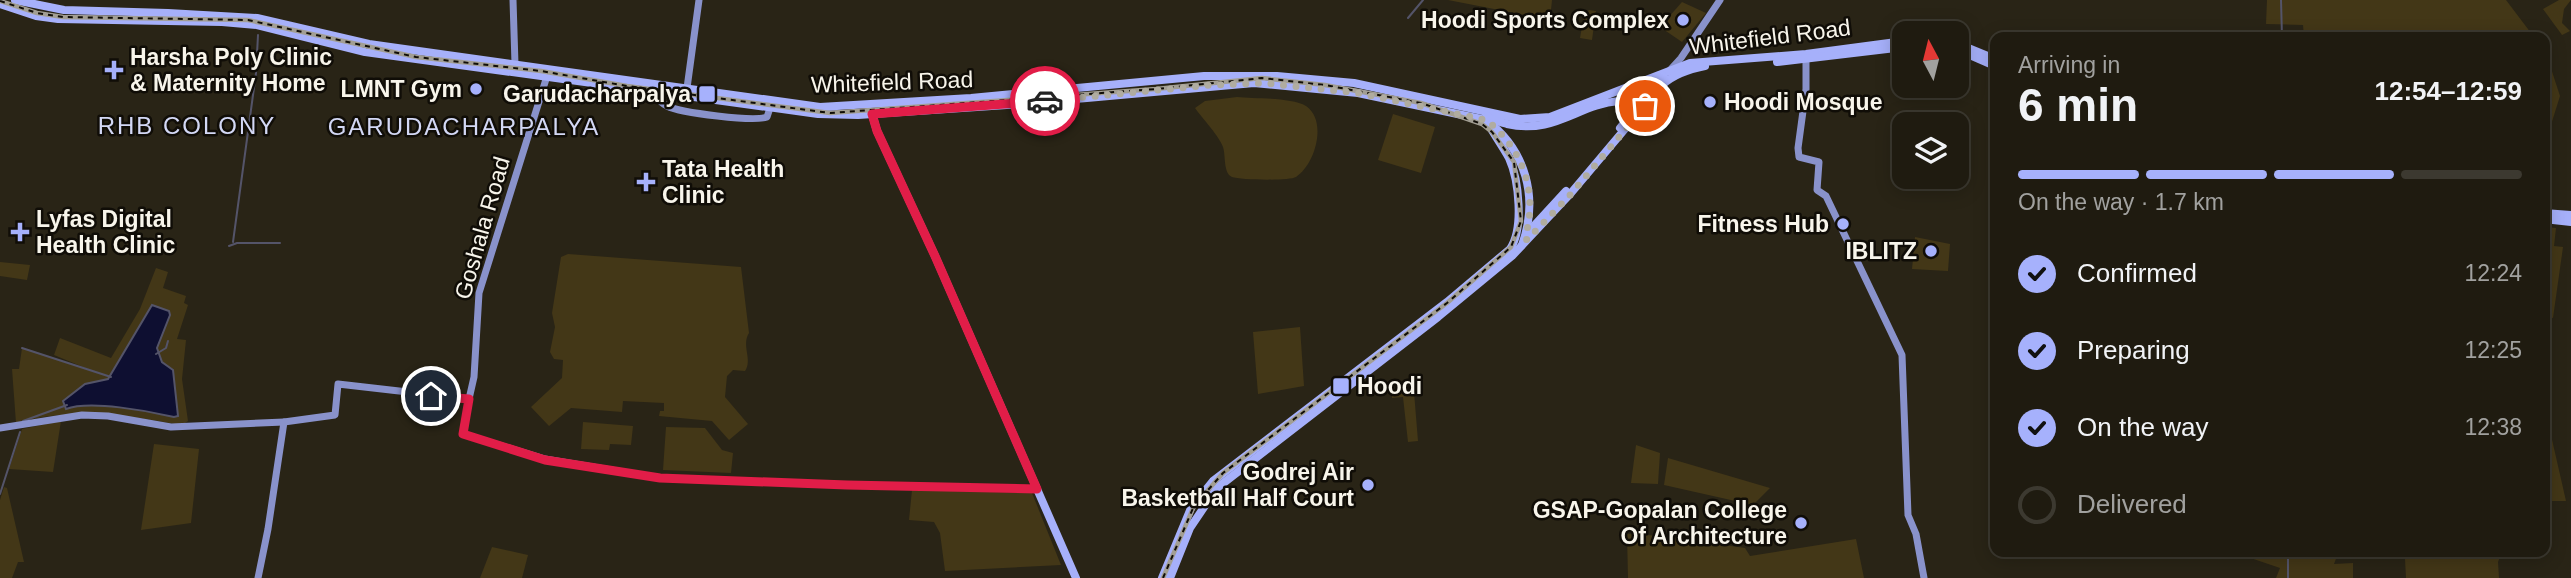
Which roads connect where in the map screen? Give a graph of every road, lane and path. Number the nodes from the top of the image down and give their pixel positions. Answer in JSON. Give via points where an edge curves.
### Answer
{"nodes":[{"id":1,"x":15,"y":0,"type":"edge"},
{"id":2,"x":513,"y":0,"type":"edge"},
{"id":3,"x":699,"y":0,"type":"edge"},
{"id":4,"x":1723,"y":0,"type":"edge"},
{"id":5,"x":0,"y":4,"type":"edge"},
{"id":6,"x":296,"y":31,"type":"junction"},
{"id":7,"x":1892,"y":43,"type":"edge"},
{"id":8,"x":1892,"y":49,"type":"edge"},
{"id":9,"x":1969,"y":49,"type":"edge"},
{"id":10,"x":1969,"y":55,"type":"edge"},
{"id":11,"x":1990,"y":58,"type":"edge"},
{"id":12,"x":1806,"y":60,"type":"junction"},
{"id":13,"x":515,"y":64,"type":"junction"},
{"id":14,"x":1990,"y":64,"type":"edge"},
{"id":15,"x":1668,"y":75,"type":"junction"},
{"id":16,"x":547,"y":76,"type":"junction"},
{"id":17,"x":687,"y":88,"type":"junction"},
{"id":18,"x":651,"y":91,"type":"junction"},
{"id":19,"x":770,"y":108,"type":"junction"},
{"id":20,"x":837,"y":111,"type":"junction"},
{"id":21,"x":1482,"y":111,"type":"junction"},
{"id":22,"x":872,"y":114,"type":"junction"},
{"id":23,"x":1486,"y":120,"type":"junction"},
{"id":24,"x":1626,"y":121,"type":"junction"},
{"id":25,"x":1579,"y":180,"type":"junction"},
{"id":26,"x":2550,"y":213,"type":"edge"},
{"id":27,"x":2571,"y":215,"type":"edge"},
{"id":28,"x":2550,"y":220,"type":"edge"},
{"id":29,"x":2571,"y":222,"type":"edge"},
{"id":30,"x":1522,"y":241,"type":"junction"},
{"id":31,"x":1486,"y":274,"type":"junction"},
{"id":32,"x":469,"y":399,"type":"junction"},
{"id":33,"x":284,"y":422,"type":"junction"},
{"id":34,"x":0,"y":428,"type":"edge"},
{"id":35,"x":1036,"y":487,"type":"junction"},
{"id":36,"x":258,"y":578,"type":"edge"},
{"id":37,"x":1076,"y":578,"type":"edge"},
{"id":38,"x":1162,"y":578,"type":"edge"},
{"id":39,"x":1170,"y":578,"type":"edge"},
{"id":40,"x":1924,"y":578,"type":"edge"}],
"edges":[{"from":1,"to":6,"type":"main road","name":"Whitefield Road","via":[[64,10],[257,18]]},
{"from":2,"to":13,"type":"street"},
{"from":3,"to":17,"type":"street"},
{"from":4,"to":15,"type":"street"},
{"from":5,"to":6,"type":"main road","name":"Whitefield Road","via":[[58,19],[222,22]]},
{"from":6,"to":13,"type":"main road","name":"Whitefield Road"},
{"from":6,"to":16,"type":"main road","name":"Whitefield Road","via":[[365,52]]},
{"from":7,"to":15,"type":"main road","name":"Whitefield Road","via":[[1690,64]]},
{"from":8,"to":12,"type":"main road","name":"Whitefield Road"},
{"from":9,"to":11,"type":"main road"},
{"from":10,"to":14,"type":"main road"},
{"from":12,"to":15,"type":"main road","name":"Whitefield Road","via":[[1702,67]]},
{"from":12,"to":40,"type":"street","via":[[1799,157],[1819,162],[1817,190],[1826,196],[1902,355],[1908,515]]},
{"from":13,"to":17,"type":"main road","name":"Whitefield Road"},
{"from":15,"to":21,"type":"main road","name":"Whitefield Road","via":[[1546,118],[1520,120]]},
{"from":15,"to":24,"type":"main road","via":[[1653,85]]},
{"from":15,"to":25,"type":"main road"},
{"from":16,"to":18,"type":"main road","name":"Whitefield Road"},
{"from":16,"to":32,"type":"street","name":"Goshala Road","via":[[479,293]]},
{"from":17,"to":20,"type":"main road","name":"Whitefield Road"},
{"from":18,"to":19,"type":"main road","name":"Whitefield Road"},
{"from":18,"to":19,"type":"street","via":[[671,108],[723,116],[758,120],[767,117]]},
{"from":19,"to":20,"type":"main road","name":"Whitefield Road"},
{"from":20,"to":21,"type":"main road","name":"Whitefield Road","via":[[1242,75],[1354,83]]},
{"from":20,"to":22,"type":"main road","name":"Whitefield Road"},
{"from":21,"to":24,"type":"main road","name":"Whitefield Road","via":[[1492,120],[1529,127],[1615,102],[1623,103]]},
{"from":22,"to":23,"type":"main road","name":"Whitefield Road","via":[[1254,83],[1358,93]]},
{"from":22,"to":35,"type":"main road"},
{"from":23,"to":30,"type":"main road","via":[[1513,172]]},
{"from":23,"to":30,"type":"main road","via":[[1517,152],[1524,171],[1530,215]]},
{"from":24,"to":25,"type":"main road"},
{"from":25,"to":30,"type":"main road"},
{"from":26,"to":27,"type":"main road"},
{"from":28,"to":29,"type":"main road"},
{"from":30,"to":31,"type":"main road"},
{"from":31,"to":38,"type":"main road","via":[[1213,481],[1191,508]]},
{"from":31,"to":39,"type":"main road","via":[[1217,488],[1190,528]]},
{"from":32,"to":33,"type":"street","via":[[338,384],[335,415]]},
{"from":32,"to":35,"type":"street","name":"Goshala Road","via":[[463,434],[545,460],[660,478]]},
{"from":33,"to":34,"type":"street","via":[[171,427],[82,415]]},
{"from":33,"to":36,"type":"street"},
{"from":35,"to":37,"type":"main road"}]}
